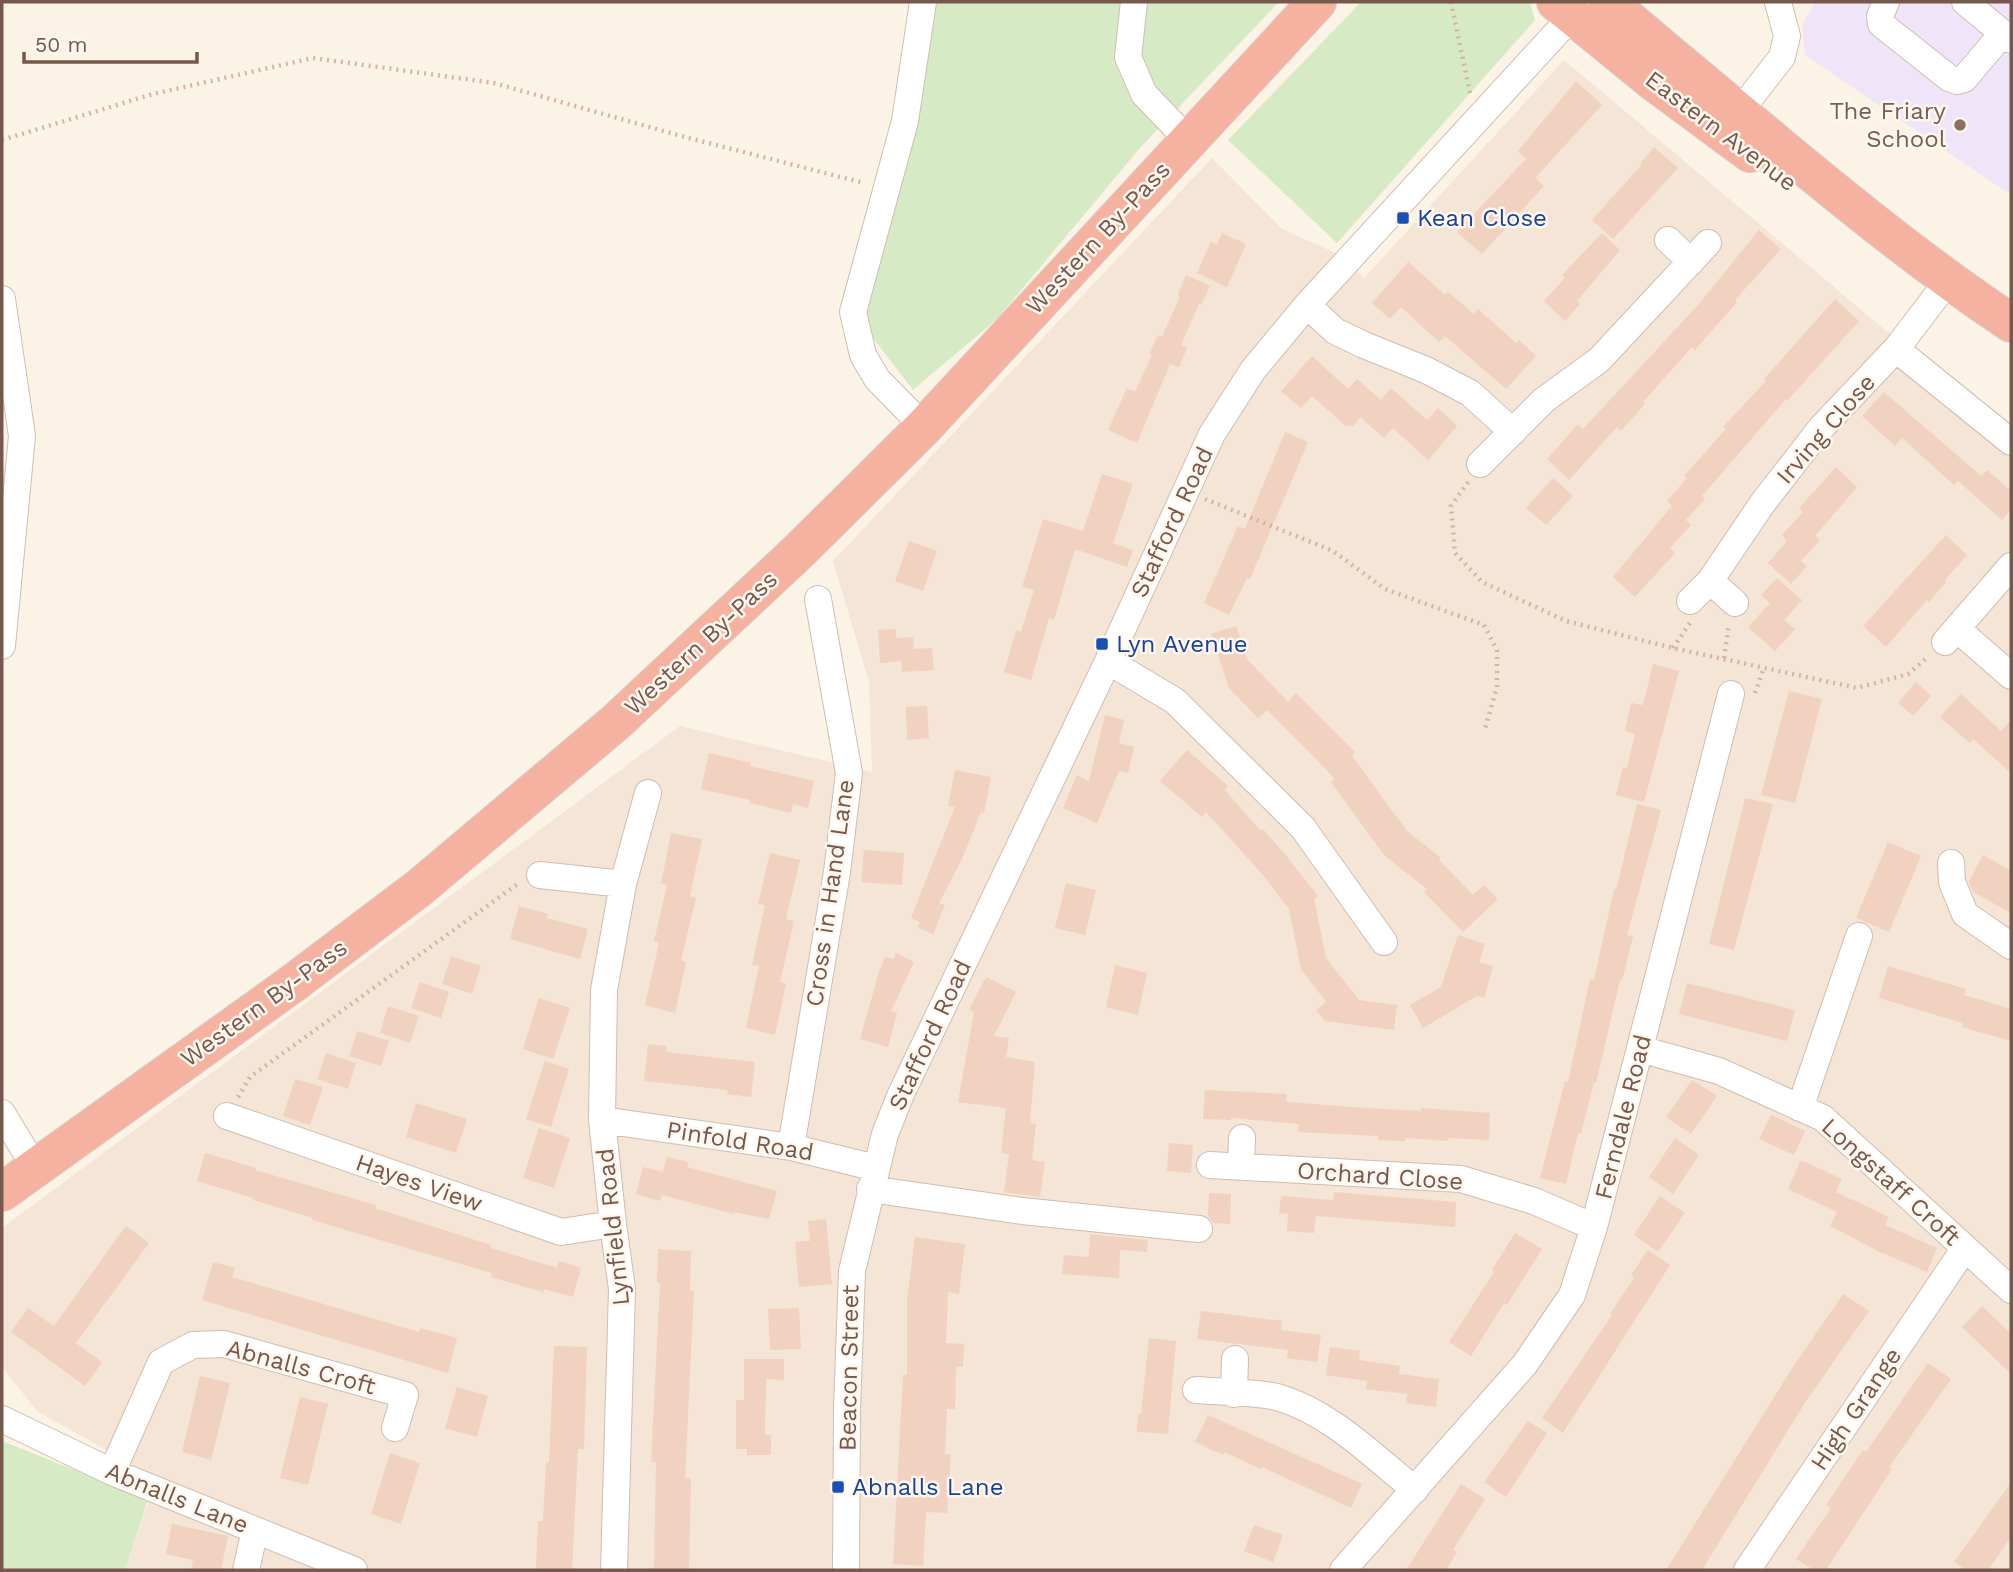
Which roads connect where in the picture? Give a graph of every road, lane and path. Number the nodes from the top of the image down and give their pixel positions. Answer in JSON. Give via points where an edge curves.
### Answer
{"nodes":[{"id":1,"x":923,"y":2,"type":"edge"},
{"id":2,"x":1134,"y":2,"type":"edge"},
{"id":3,"x":1317,"y":2,"type":"edge"},
{"id":4,"x":1451,"y":2,"type":"edge"},
{"id":5,"x":1608,"y":2,"type":"edge"},
{"id":6,"x":1778,"y":2,"type":"edge"},
{"id":7,"x":1886,"y":2,"type":"edge"},
{"id":8,"x":1965,"y":2,"type":"edge"},
{"id":9,"x":1571,"y":6,"type":"edge"},
{"id":10,"x":2007,"y":36,"type":"edge"},
{"id":11,"x":1739,"y":112,"type":"junction"},
{"id":12,"x":1473,"y":123,"type":"junction"},
{"id":13,"x":2,"y":140,"type":"edge"},
{"id":14,"x":1188,"y":140,"type":"junction"},
{"id":15,"x":886,"y":189,"type":"junction"},
{"id":16,"x":1668,"y":240,"type":"dead end"},
{"id":17,"x":1898,"y":243,"type":"junction"},
{"id":18,"x":1948,"y":281,"type":"junction"},
{"id":19,"x":2,"y":299,"type":"edge"},
{"id":20,"x":1307,"y":305,"type":"junction"},
{"id":21,"x":2011,"y":323,"type":"edge"},
{"id":22,"x":1896,"y":349,"type":"junction"},
{"id":23,"x":924,"y":427,"type":"junction"},
{"id":24,"x":1513,"y":432,"type":"junction"},
{"id":25,"x":2011,"y":442,"type":"edge"},
{"id":26,"x":1480,"y":464,"type":"joint"},
{"id":27,"x":1186,"y":491,"type":"junction"},
{"id":28,"x":2011,"y":566,"type":"edge"},
{"id":29,"x":1710,"y":581,"type":"junction"},
{"id":30,"x":818,"y":599,"type":"dead end"},
{"id":31,"x":1690,"y":601,"type":"dead end"},
{"id":32,"x":1734,"y":601,"type":"joint"},
{"id":33,"x":1951,"y":636,"type":"junction"},
{"id":34,"x":2,"y":646,"type":"edge"},
{"id":35,"x":1724,"y":658,"type":"junction"},
{"id":36,"x":1108,"y":661,"type":"junction"},
{"id":37,"x":2011,"y":676,"type":"edge"},
{"id":38,"x":1731,"y":694,"type":"dead end"},
{"id":39,"x":1484,"y":732,"type":"dead end"},
{"id":40,"x":648,"y":793,"type":"dead end"},
{"id":41,"x":1951,"y":863,"type":"dead end"},
{"id":42,"x":540,"y":876,"type":"joint"},
{"id":43,"x":623,"y":884,"type":"junction"},
{"id":44,"x":1859,"y":936,"type":"dead end"},
{"id":45,"x":1384,"y":942,"type":"dead end"},
{"id":46,"x":2011,"y":946,"type":"edge"},
{"id":47,"x":1640,"y":1049,"type":"junction"},
{"id":48,"x":1800,"y":1108,"type":"junction"},
{"id":49,"x":2,"y":1114,"type":"edge"},
{"id":50,"x":228,"y":1116,"type":"joint"},
{"id":51,"x":602,"y":1120,"type":"junction"},
{"id":52,"x":1242,"y":1138,"type":"dead end"},
{"id":53,"x":790,"y":1147,"type":"junction"},
{"id":54,"x":1210,"y":1164,"type":"dead end"},
{"id":55,"x":1241,"y":1166,"type":"junction"},
{"id":56,"x":36,"y":1169,"type":"junction"},
{"id":57,"x":873,"y":1179,"type":"junction"},
{"id":58,"x":2,"y":1192,"type":"edge"},
{"id":59,"x":612,"y":1224,"type":"junction"},
{"id":60,"x":1594,"y":1227,"type":"junction"},
{"id":61,"x":1199,"y":1229,"type":"dead end"},
{"id":62,"x":1965,"y":1248,"type":"junction"},
{"id":63,"x":2011,"y":1290,"type":"edge"},
{"id":64,"x":1236,"y":1359,"type":"dead end"},
{"id":65,"x":1196,"y":1390,"type":"dead end"},
{"id":66,"x":1234,"y":1394,"type":"junction"},
{"id":67,"x":2,"y":1419,"type":"edge"},
{"id":68,"x":395,"y":1428,"type":"dead end"},
{"id":69,"x":112,"y":1472,"type":"junction"},
{"id":70,"x":1415,"y":1490,"type":"junction"},
{"id":71,"x":255,"y":1530,"type":"junction"},
{"id":72,"x":246,"y":1570,"type":"edge"},
{"id":73,"x":354,"y":1570,"type":"edge"},
{"id":74,"x":614,"y":1570,"type":"edge"},
{"id":75,"x":846,"y":1570,"type":"edge"},
{"id":76,"x":1343,"y":1570,"type":"edge"},
{"id":77,"x":1747,"y":1570,"type":"edge"}],
"edges":[{"from":1,"to":15,"type":"street","via":[[905,121]]},
{"from":2,"to":14,"type":"street","via":[[1128,57],[1144,94]]},
{"from":3,"to":14,"type":"highway","name":"Western By-Pass"},
{"from":4,"to":12,"type":"path"},
{"from":5,"to":11,"type":"highway","name":"Eastern Avenue"},
{"from":6,"to":11,"type":"street","via":[[1787,36],[1782,57]]},
{"from":7,"to":10,"type":"street","via":[[1881,24],[1957,81]]},
{"from":8,"to":10,"type":"street"},
{"from":9,"to":12,"type":"street","name":"Stafford Road"},
{"from":9,"to":17,"type":"highway","name":"Eastern Avenue","via":[[1654,82],[1812,199]]},
{"from":11,"to":17,"type":"highway","name":"Eastern Avenue"},
{"from":12,"to":20,"type":"street","name":"Stafford Road"},
{"from":13,"to":15,"type":"path","via":[[153,94],[313,58],[494,83]]},
{"from":14,"to":23,"type":"highway","name":"Western By-Pass"},
{"from":15,"to":23,"type":"street","via":[[853,312],[863,355],[877,379]]},
{"from":16,"to":24,"type":"street","via":[[1700,253],[1599,360],[1544,400]]},
{"from":17,"to":18,"type":"highway","name":"Eastern Avenue"},
{"from":18,"to":21,"type":"highway","name":"Eastern Avenue"},
{"from":18,"to":22,"type":"street","name":"Irving Close"},
{"from":19,"to":34,"type":"street","via":[[22,436]]},
{"from":20,"to":24,"type":"street","via":[[1335,331],[1470,393]]},
{"from":20,"to":27,"type":"street","name":"Stafford Road","via":[[1253,370],[1212,434]]},
{"from":22,"to":25,"type":"street"},
{"from":22,"to":29,"type":"street","name":"Irving Close","via":[[1821,428]]},
{"from":23,"to":56,"type":"highway","name":"Western By-Pass","via":[[616,722],[419,888]]},
{"from":24,"to":26,"type":"street"},
{"from":26,"to":35,"type":"path","via":[[1451,506],[1455,553],[1482,582],[1566,621]]},
{"from":27,"to":36,"type":"street","name":"Stafford Road"},
{"from":27,"to":39,"type":"path","via":[[1334,551],[1385,589],[1483,625],[1497,650],[1497,687]]},
{"from":28,"to":33,"type":"street"},
{"from":29,"to":31,"type":"street","name":"Irving Close"},
{"from":29,"to":32,"type":"street"},
{"from":30,"to":53,"type":"street","name":"Cross in Hand Lane","via":[[849,773],[837,872]]},
{"from":32,"to":35,"type":"path"},
{"from":33,"to":35,"type":"path","via":[[1908,674],[1857,688]]},
{"from":33,"to":37,"type":"street"},
{"from":36,"to":45,"type":"street","via":[[1175,701],[1303,828]]},
{"from":36,"to":57,"type":"street","name":"Stafford Road","via":[[901,1094]]},
{"from":38,"to":47,"type":"street","name":"Ferndale Road"},
{"from":40,"to":43,"type":"street","name":"Lynfield Road"},
{"from":41,"to":46,"type":"street","via":[[1952,882],[1965,915]]},
{"from":42,"to":43,"type":"street"},
{"from":42,"to":50,"type":"path","via":[[522,881],[250,1077]]},
{"from":43,"to":51,"type":"street","name":"Lynfield Road","via":[[604,990]]},
{"from":44,"to":48,"type":"street"},
{"from":47,"to":48,"type":"street","name":"Longstaff Croft","via":[[1719,1071]]},
{"from":47,"to":60,"type":"street","name":"Ferndale Road"},
{"from":48,"to":62,"type":"street","name":"Longstaff Croft","via":[[1823,1118]]},
{"from":49,"to":56,"type":"street"},
{"from":50,"to":59,"type":"street","name":"Hayes View","via":[[561,1232]]},
{"from":51,"to":53,"type":"street","name":"Pinfold Road"},
{"from":51,"to":59,"type":"street","name":"Lynfield Road"},
{"from":52,"to":55,"type":"street"},
{"from":53,"to":57,"type":"street","name":"Pinfold Road"},
{"from":54,"to":55,"type":"street","name":"Orchard Close"},
{"from":55,"to":60,"type":"street","name":"Orchard Close","via":[[1461,1179],[1534,1201]]},
{"from":56,"to":58,"type":"highway","name":"Western By-Pass"},
{"from":57,"to":61,"type":"street","name":"Pinfold Road","via":[[1022,1211]]},
{"from":57,"to":75,"type":"street","name":"Beacon Street","via":[[852,1271]]},
{"from":59,"to":74,"type":"street","name":"Lynfield Road","via":[[622,1289]]},
{"from":60,"to":70,"type":"street","name":"Ferndale Road","via":[[1572,1295],[1525,1364]]},
{"from":62,"to":63,"type":"street","name":"Longstaff Croft"},
{"from":62,"to":77,"type":"street","name":"High Grange"},
{"from":64,"to":66,"type":"street"},
{"from":65,"to":66,"type":"street"},
{"from":66,"to":70,"type":"street","via":[[1276,1397],[1312,1412]]},
{"from":67,"to":69,"type":"street","name":"Abnalls Lane"},
{"from":68,"to":69,"type":"street","name":"Abnalls Croft","via":[[405,1395],[224,1344],[194,1345],[160,1362]]},
{"from":69,"to":71,"type":"street","name":"Abnalls Lane"},
{"from":70,"to":76,"type":"street","name":"Ferndale Road"},
{"from":71,"to":72,"type":"street"},
{"from":71,"to":73,"type":"street","name":"Abnalls Lane"}]}
